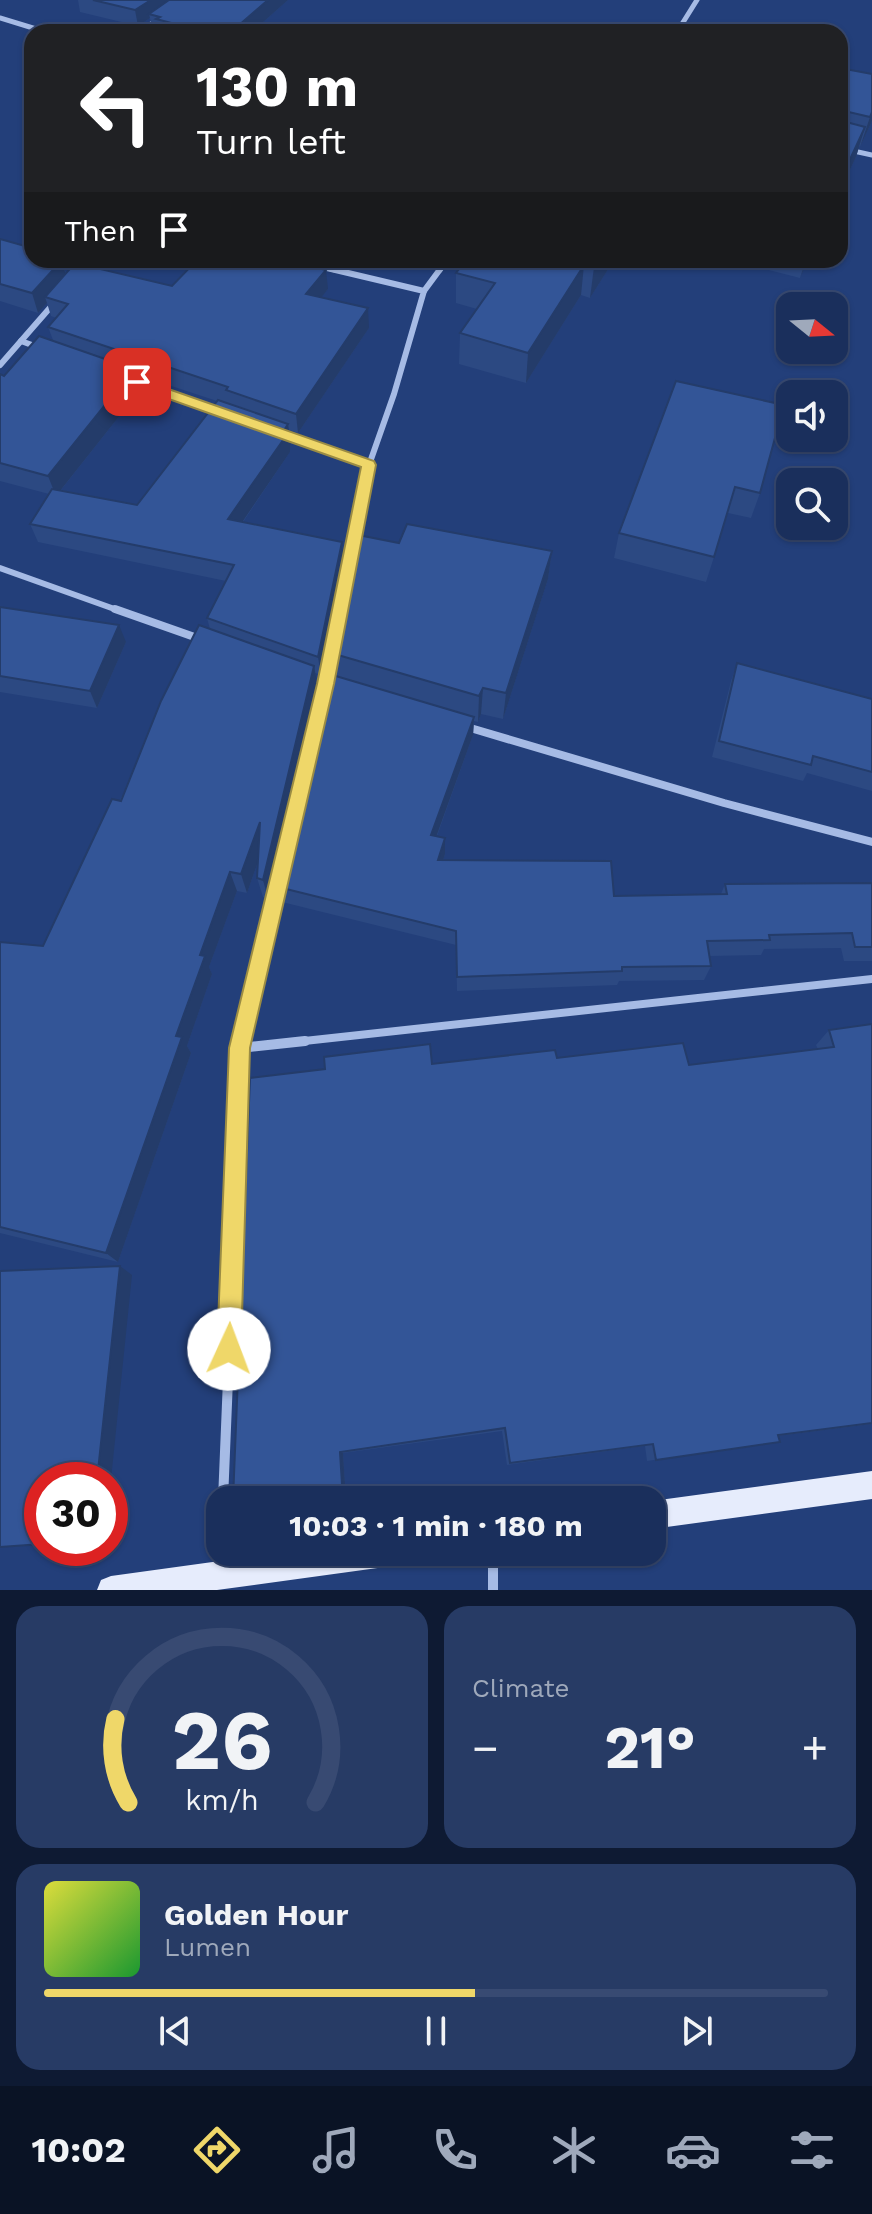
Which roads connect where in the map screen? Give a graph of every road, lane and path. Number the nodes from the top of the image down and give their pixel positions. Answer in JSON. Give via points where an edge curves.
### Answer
{"nodes":[{"id":1,"x":697,"y":0,"type":"edge"},
{"id":2,"x":162,"y":16,"type":"edge"},
{"id":3,"x":0,"y":18,"type":"edge"},
{"id":4,"x":151,"y":24,"type":"edge"},
{"id":5,"x":682,"y":24,"type":"edge"},
{"id":6,"x":24,"y":25,"type":"edge"},
{"id":7,"x":848,"y":150,"type":"edge"},
{"id":8,"x":872,"y":155,"type":"edge"},
{"id":9,"x":86,"y":268,"type":"edge"},
{"id":10,"x":328,"y":268,"type":"edge"},
{"id":11,"x":441,"y":268,"type":"edge"},
{"id":12,"x":72,"y":283,"type":"edge"},
{"id":13,"x":424,"y":291,"type":"junction"},
{"id":14,"x":62,"y":295,"type":"edge"},
{"id":15,"x":21,"y":341,"type":"junction"},
{"id":16,"x":50,"y":351,"type":"edge"},
{"id":17,"x":0,"y":365,"type":"edge"},
{"id":18,"x":122,"y":377,"type":"edge"},
{"id":19,"x":224,"y":413,"type":"edge"},
{"id":20,"x":267,"y":429,"type":"edge"},
{"id":21,"x":369,"y":465,"type":"junction"},
{"id":22,"x":350,"y":559,"type":"edge"},
{"id":23,"x":0,"y":568,"type":"edge"},
{"id":24,"x":335,"y":637,"type":"edge"},
{"id":25,"x":207,"y":642,"type":"edge"},
{"id":26,"x":311,"y":679,"type":"edge"},
{"id":27,"x":326,"y":684,"type":"junction"},
{"id":28,"x":341,"y":689,"type":"edge"},
{"id":29,"x":464,"y":726,"type":"edge"},
{"id":30,"x":301,"y":791,"type":"edge"},
{"id":31,"x":872,"y":842,"type":"edge"},
{"id":32,"x":283,"y":866,"type":"edge"},
{"id":33,"x":872,"y":979,"type":"edge"},
{"id":34,"x":240,"y":1048,"type":"junction"},
{"id":35,"x":872,"y":1485,"type":"edge"},
{"id":36,"x":224,"y":1486,"type":"edge"},
{"id":37,"x":666,"y":1513,"type":"edge"},
{"id":38,"x":212,"y":1566,"type":"edge"},
{"id":39,"x":493,"y":1566,"type":"edge"},
{"id":40,"x":111,"y":1590,"type":"edge"},
{"id":41,"x":493,"y":1590,"type":"edge"}],
"edges":[{"from":1,"to":5,"type":"street"},
{"from":2,"to":4,"type":"street"},
{"from":3,"to":6,"type":"street"},
{"from":7,"to":8,"type":"street"},
{"from":9,"to":12,"type":"street"},
{"from":10,"to":13,"type":"street"},
{"from":11,"to":13,"type":"street"},
{"from":13,"to":21,"type":"street"},
{"from":14,"to":15,"type":"street"},
{"from":15,"to":16,"type":"street"},
{"from":15,"to":17,"type":"street"},
{"from":18,"to":19,"type":"street"},
{"from":20,"to":21,"type":"street"},
{"from":21,"to":22,"type":"street"},
{"from":23,"to":25,"type":"street"},
{"from":24,"to":27,"type":"street"},
{"from":26,"to":27,"type":"street"},
{"from":27,"to":28,"type":"street"},
{"from":27,"to":30,"type":"street"},
{"from":29,"to":31,"type":"street"},
{"from":32,"to":34,"type":"street"},
{"from":33,"to":34,"type":"street"},
{"from":34,"to":36,"type":"street"},
{"from":35,"to":37,"type":"main road"},
{"from":38,"to":40,"type":"main road"},
{"from":39,"to":41,"type":"street"}]}
